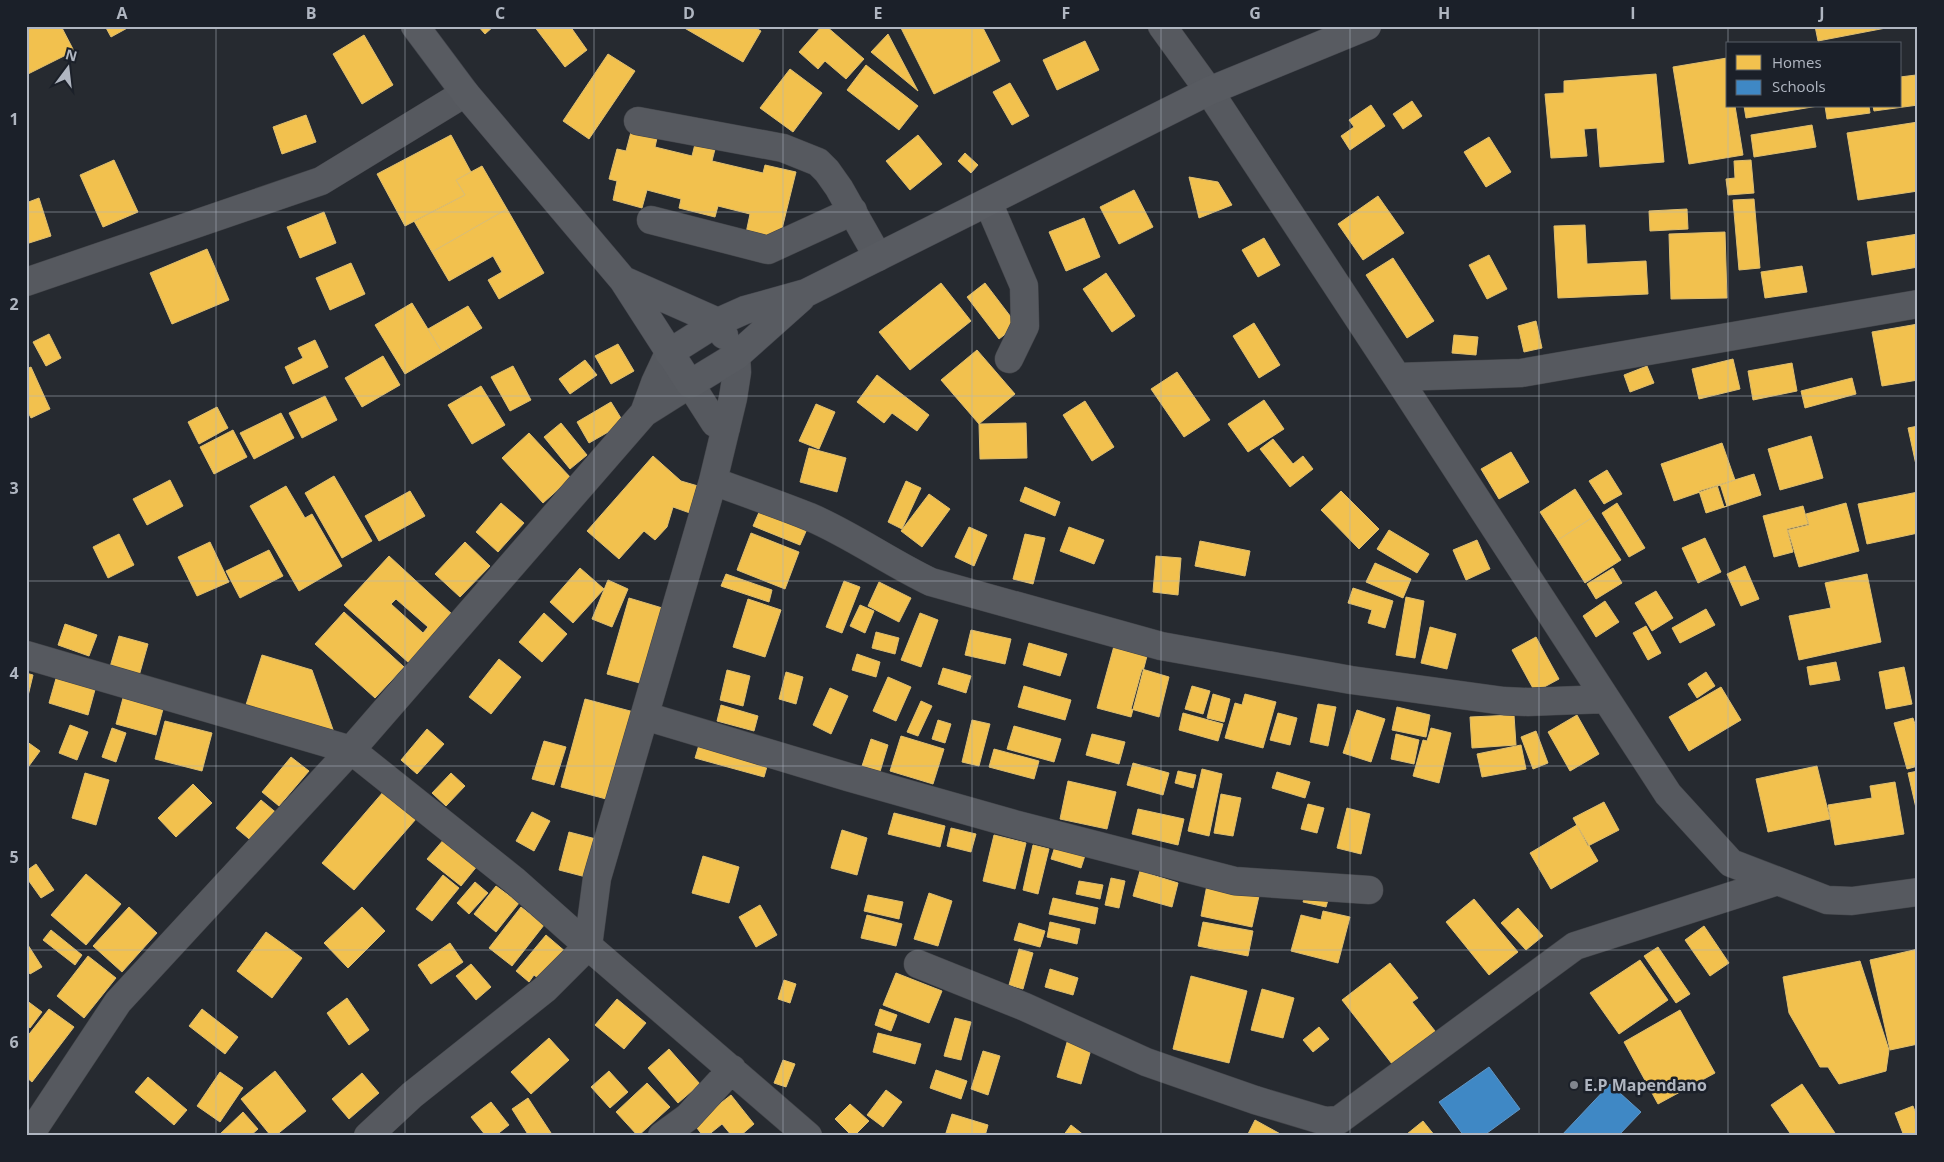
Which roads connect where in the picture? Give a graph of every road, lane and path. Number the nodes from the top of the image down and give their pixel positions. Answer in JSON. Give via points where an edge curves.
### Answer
{"nodes":[{"id":1,"x":415,"y":26,"type":"edge"},
{"id":2,"x":1162,"y":26,"type":"edge"},
{"id":3,"x":1367,"y":26,"type":"edge"},
{"id":4,"x":1209,"y":91,"type":"junction"},
{"id":5,"x":465,"y":93,"type":"junction"},
{"id":6,"x":638,"y":121,"type":"dead end"},
{"id":7,"x":988,"y":202,"type":"junction"},
{"id":8,"x":853,"y":212,"type":"junction"},
{"id":9,"x":651,"y":220,"type":"dead end"},
{"id":10,"x":878,"y":257,"type":"junction"},
{"id":11,"x":623,"y":280,"type":"junction"},
{"id":12,"x":26,"y":282,"type":"edge"},
{"id":13,"x":806,"y":294,"type":"junction"},
{"id":14,"x":1918,"y":304,"type":"edge"},
{"id":15,"x":718,"y":322,"type":"junction"},
{"id":16,"x":670,"y":353,"type":"junction"},
{"id":17,"x":736,"y":356,"type":"junction"},
{"id":18,"x":1009,"y":359,"type":"dead end"},
{"id":19,"x":1397,"y":377,"type":"junction"},
{"id":20,"x":690,"y":384,"type":"junction"},
{"id":21,"x":644,"y":413,"type":"junction"},
{"id":22,"x":726,"y":428,"type":"junction"},
{"id":23,"x":713,"y":481,"type":"junction"},
{"id":24,"x":26,"y":655,"type":"edge"},
{"id":25,"x":1606,"y":699,"type":"junction"},
{"id":26,"x":645,"y":716,"type":"junction"},
{"id":27,"x":351,"y":750,"type":"junction"},
{"id":28,"x":1778,"y":881,"type":"junction"},
{"id":29,"x":1369,"y":890,"type":"dead end"},
{"id":30,"x":1918,"y":892,"type":"edge"},
{"id":31,"x":588,"y":946,"type":"junction"},
{"id":32,"x":918,"y":964,"type":"dead end"},
{"id":33,"x":732,"y":1069,"type":"junction"},
{"id":34,"x":29,"y":1136,"type":"edge"},
{"id":35,"x":368,"y":1136,"type":"edge"},
{"id":36,"x":662,"y":1136,"type":"edge"},
{"id":37,"x":808,"y":1136,"type":"edge"}],
"edges":[{"from":1,"to":5,"type":"main road"},
{"from":2,"to":4,"type":"street"},
{"from":3,"to":4,"type":"main road"},
{"from":4,"to":7,"type":"main road"},
{"from":4,"to":19,"type":"street"},
{"from":5,"to":11,"type":"main road"},
{"from":5,"to":12,"type":"street","via":[[321,181]]},
{"from":6,"to":8,"type":"street","via":[[784,148],[810,158],[827,171]]},
{"from":7,"to":10,"type":"main road"},
{"from":7,"to":18,"type":"street","via":[[1024,286],[1025,326]]},
{"from":8,"to":9,"type":"street","via":[[768,250]]},
{"from":8,"to":10,"type":"street"},
{"from":10,"to":13,"type":"main road"},
{"from":11,"to":15,"type":"main road"},
{"from":11,"to":16,"type":"main road"},
{"from":13,"to":15,"type":"main road","via":[[745,310]]},
{"from":13,"to":17,"type":"main road"},
{"from":14,"to":19,"type":"street","via":[[1529,372]]},
{"from":15,"to":16,"type":"main road"},
{"from":15,"to":17,"type":"main road"},
{"from":16,"to":20,"type":"main road"},
{"from":16,"to":21,"type":"street"},
{"from":17,"to":20,"type":"main road"},
{"from":17,"to":22,"type":"street"},
{"from":19,"to":25,"type":"street"},
{"from":20,"to":21,"type":"street"},
{"from":20,"to":22,"type":"street","via":[[715,423]]},
{"from":21,"to":27,"type":"street"},
{"from":22,"to":23,"type":"street"},
{"from":23,"to":25,"type":"street","via":[[811,517],[931,582],[1161,646],[1351,680],[1504,701]]},
{"from":23,"to":26,"type":"street"},
{"from":24,"to":27,"type":"street"},
{"from":25,"to":28,"type":"street","via":[[1668,794],[1731,863]]},
{"from":26,"to":29,"type":"street","via":[[1014,824],[1235,882]]},
{"from":26,"to":31,"type":"street","via":[[597,878]]},
{"from":27,"to":31,"type":"street","via":[[515,881]]},
{"from":27,"to":34,"type":"street","via":[[118,1002]]},
{"from":28,"to":30,"type":"street","via":[[1827,900],[1852,901]]},
{"from":28,"to":32,"type":"street","via":[[1575,946],[1339,1120],[1325,1121],[1255,1100],[1146,1062],[1025,1006]]},
{"from":31,"to":33,"type":"street"},
{"from":31,"to":35,"type":"street","via":[[545,989],[412,1095]]},
{"from":33,"to":36,"type":"street","via":[[688,1117]]},
{"from":33,"to":37,"type":"street"}]}
